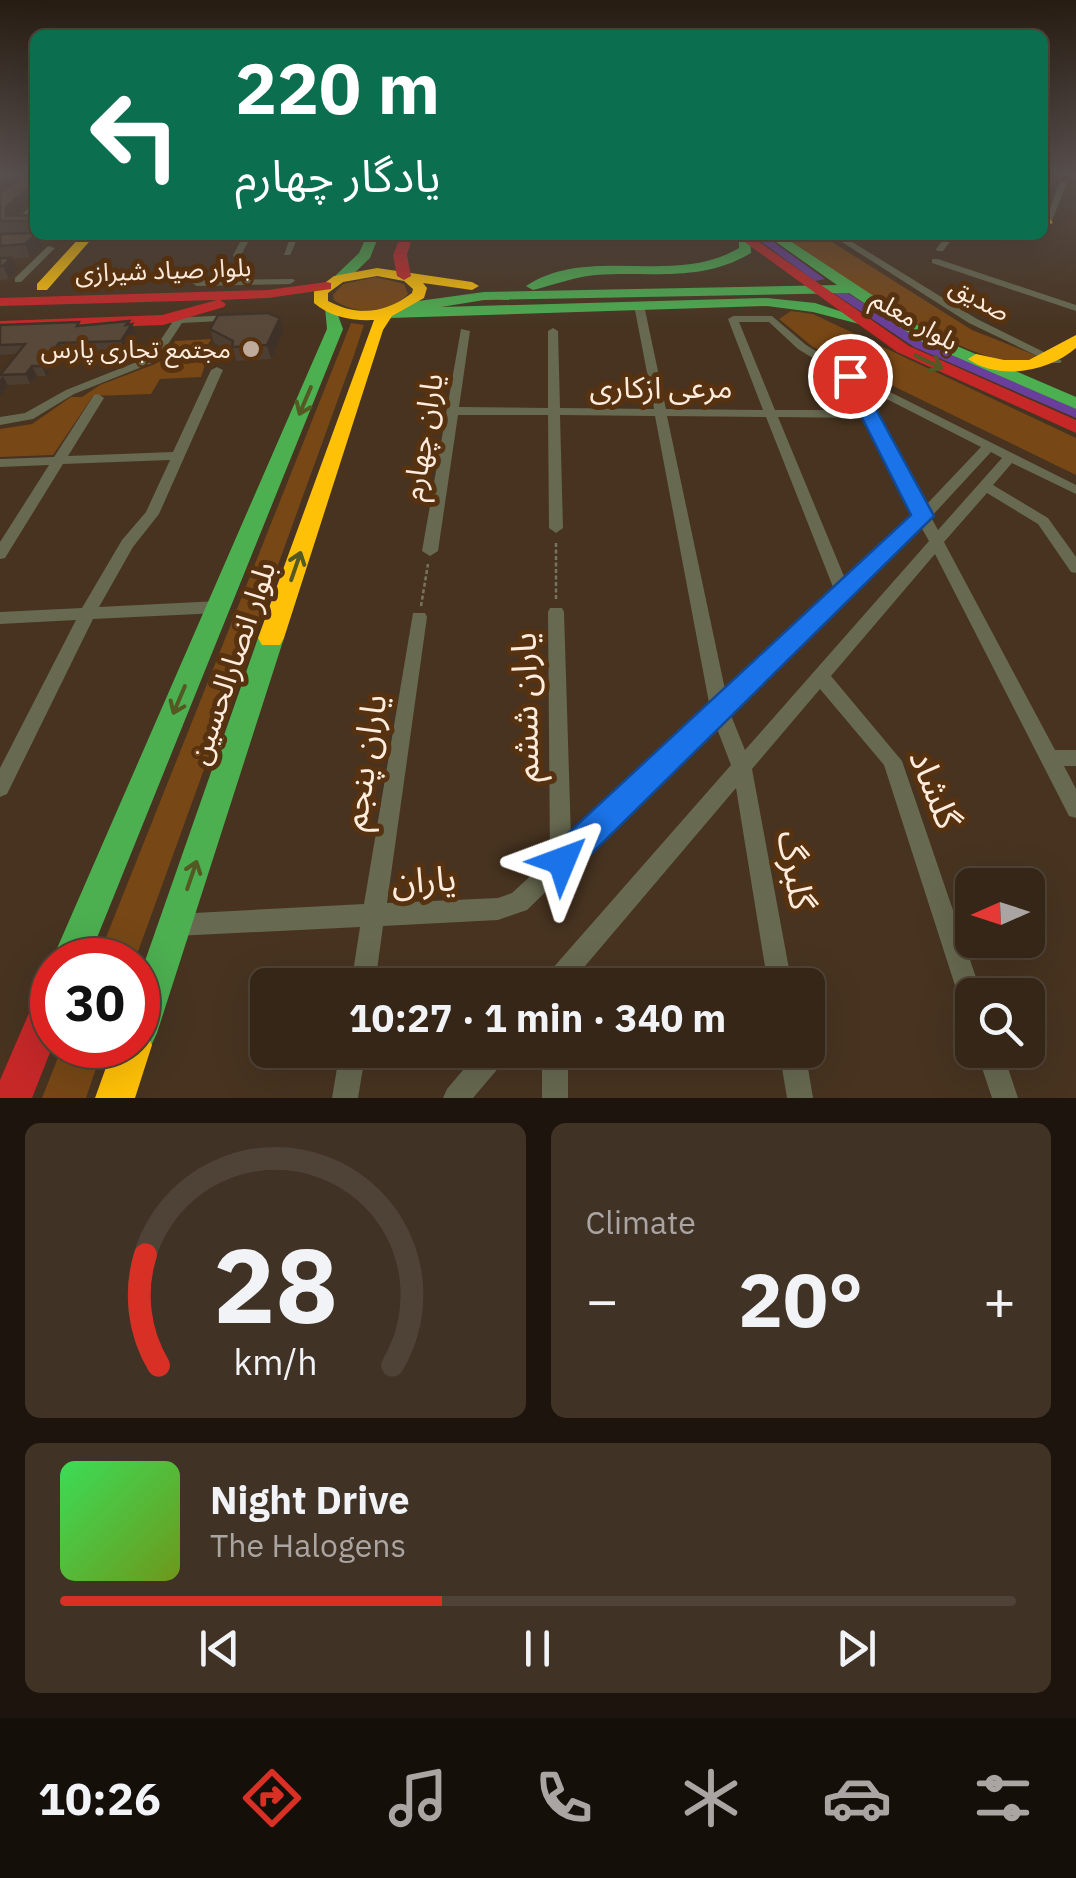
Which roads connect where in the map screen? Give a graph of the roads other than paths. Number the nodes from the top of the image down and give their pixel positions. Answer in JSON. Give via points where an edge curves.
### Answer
{"nodes":[{"id":1,"x":30,"y":239,"type":"edge"},
{"id":2,"x":0,"y":240,"type":"edge"},
{"id":3,"x":85,"y":240,"type":"edge"},
{"id":4,"x":245,"y":240,"type":"edge"},
{"id":5,"x":293,"y":240,"type":"edge"},
{"id":6,"x":370,"y":240,"type":"edge"},
{"id":7,"x":405,"y":240,"type":"edge"},
{"id":8,"x":744,"y":240,"type":"edge"},
{"id":9,"x":750,"y":240,"type":"edge"},
{"id":10,"x":778,"y":240,"type":"edge"},
{"id":11,"x":849,"y":240,"type":"edge"},
{"id":12,"x":947,"y":240,"type":"edge"},
{"id":13,"x":51,"y":248,"type":"dead end"},
{"id":14,"x":940,"y":249,"type":"dead end"},
{"id":15,"x":287,"y":253,"type":"dead end"},
{"id":16,"x":237,"y":255,"type":"dead end"},
{"id":17,"x":935,"y":262,"type":"dead end"},
{"id":18,"x":18,"y":264,"type":"dead end"},
{"id":19,"x":35,"y":264,"type":"junction"},
{"id":20,"x":677,"y":270,"type":"junction"},
{"id":21,"x":406,"y":276,"type":"junction"},
{"id":22,"x":290,"y":281,"type":"dead end"},
{"id":23,"x":197,"y":283,"type":"junction"},
{"id":24,"x":9,"y":284,"type":"edge"},
{"id":25,"x":725,"y":285,"type":"junction"},
{"id":26,"x":827,"y":285,"type":"junction"},
{"id":27,"x":534,"y":290,"type":"junction"},
{"id":28,"x":329,"y":294,"type":"junction"},
{"id":29,"x":243,"y":295,"type":"junction"},
{"id":30,"x":39,"y":298,"type":"junction"},
{"id":31,"x":0,"y":302,"type":"edge"},
{"id":32,"x":219,"y":304,"type":"junction"},
{"id":33,"x":676,"y":304,"type":"junction"},
{"id":34,"x":638,"y":305,"type":"junction"},
{"id":35,"x":587,"y":307,"type":"junction"},
{"id":36,"x":1076,"y":308,"type":"edge"},
{"id":37,"x":395,"y":310,"type":"junction"},
{"id":38,"x":0,"y":311,"type":"edge"},
{"id":39,"x":778,"y":311,"type":"junction"},
{"id":40,"x":254,"y":318,"type":"edge"},
{"id":41,"x":171,"y":320,"type":"junction"},
{"id":42,"x":74,"y":324,"type":"junction"},
{"id":43,"x":862,"y":324,"type":"junction"},
{"id":44,"x":0,"y":326,"type":"edge"},
{"id":45,"x":465,"y":331,"type":"dead end"},
{"id":46,"x":554,"y":331,"type":"dead end"},
{"id":47,"x":1076,"y":340,"type":"edge"},
{"id":48,"x":958,"y":354,"type":"junction"},
{"id":49,"x":1071,"y":366,"type":"edge"},
{"id":50,"x":217,"y":370,"type":"dead end"},
{"id":51,"x":850,"y":376,"type":"junction"},
{"id":52,"x":98,"y":398,"type":"dead end"},
{"id":53,"x":1076,"y":404,"type":"edge"},
{"id":54,"x":452,"y":411,"type":"junction"},
{"id":55,"x":556,"y":412,"type":"junction"},
{"id":56,"x":660,"y":413,"type":"junction"},
{"id":57,"x":771,"y":414,"type":"junction"},
{"id":58,"x":870,"y":414,"type":"junction"},
{"id":59,"x":0,"y":421,"type":"edge"},
{"id":60,"x":1076,"y":427,"type":"edge"},
{"id":61,"x":989,"y":447,"type":"junction"},
{"id":62,"x":179,"y":456,"type":"junction"},
{"id":63,"x":1010,"y":458,"type":"junction"},
{"id":64,"x":59,"y":460,"type":"junction"},
{"id":65,"x":0,"y":462,"type":"edge"},
{"id":66,"x":985,"y":486,"type":"junction"},
{"id":67,"x":1076,"y":490,"type":"edge"},
{"id":68,"x":923,"y":516,"type":"junction"},
{"id":69,"x":556,"y":528,"type":"road end"},
{"id":70,"x":936,"y":542,"type":"junction"},
{"id":71,"x":430,"y":551,"type":"road end"},
{"id":72,"x":0,"y":554,"type":"edge"},
{"id":73,"x":1076,"y":568,"type":"edge"},
{"id":74,"x":843,"y":593,"type":"junction"},
{"id":75,"x":218,"y":607,"type":"junction"},
{"id":76,"x":556,"y":612,"type":"road end"},
{"id":77,"x":87,"y":614,"type":"junction"},
{"id":78,"x":419,"y":617,"type":"road end"},
{"id":79,"x":0,"y":618,"type":"edge"},
{"id":80,"x":820,"y":676,"type":"junction"},
{"id":81,"x":720,"y":711,"type":"junction"},
{"id":82,"x":1049,"y":758,"type":"junction"},
{"id":83,"x":1076,"y":758,"type":"edge"},
{"id":84,"x":742,"y":767,"type":"junction"},
{"id":85,"x":0,"y":788,"type":"edge"},
{"id":86,"x":1076,"y":809,"type":"edge"},
{"id":87,"x":562,"y":861,"type":"junction"},
{"id":88,"x":374,"y":916,"type":"junction"},
{"id":89,"x":176,"y":925,"type":"junction"},
{"id":90,"x":79,"y":938,"type":"edge"},
{"id":91,"x":366,"y":968,"type":"edge"},
{"id":92,"x":569,"y":968,"type":"edge"},
{"id":93,"x":777,"y":968,"type":"edge"},
{"id":94,"x":160,"y":970,"type":"edge"},
{"id":95,"x":964,"y":978,"type":"edge"},
{"id":96,"x":30,"y":1055,"type":"edge"},
{"id":97,"x":125,"y":1068,"type":"edge"},
{"id":98,"x":350,"y":1068,"type":"edge"},
{"id":99,"x":482,"y":1068,"type":"edge"},
{"id":100,"x":555,"y":1068,"type":"edge"},
{"id":101,"x":795,"y":1068,"type":"edge"},
{"id":102,"x":995,"y":1068,"type":"edge"},
{"id":103,"x":12,"y":1098,"type":"edge"},
{"id":104,"x":114,"y":1098,"type":"edge"},
{"id":105,"x":345,"y":1098,"type":"edge"},
{"id":106,"x":456,"y":1098,"type":"edge"},
{"id":107,"x":555,"y":1098,"type":"edge"},
{"id":108,"x":800,"y":1098,"type":"edge"},
{"id":109,"x":1005,"y":1098,"type":"edge"}],
"edges":[{"from":1,"to":2,"type":"street"},
{"from":3,"to":30,"type":"main road"},
{"from":4,"to":16,"type":"street"},
{"from":5,"to":15,"type":"street"},
{"from":6,"to":28,"type":"main road","via":[[356,267]]},
{"from":7,"to":21,"type":"main road","via":[[400,255]]},
{"from":8,"to":20,"type":"main road","via":[[746,250],[729,262]]},
{"from":9,"to":26,"type":"main road","name":"بلوار معلم"},
{"from":10,"to":26,"type":"main road","name":"بلوار معلم"},
{"from":11,"to":49,"type":"street","name":"صدیق","via":[[973,321]]},
{"from":12,"to":14,"type":"street"},
{"from":13,"to":19,"type":"street"},
{"from":17,"to":36,"type":"street"},
{"from":18,"to":19,"type":"street"},
{"from":19,"to":24,"type":"street"},
{"from":20,"to":25,"type":"main road"},
{"from":20,"to":27,"type":"main road","via":[[591,271]]},
{"from":21,"to":27,"type":"main road"},
{"from":21,"to":28,"type":"main road","via":[[377,272]]},
{"from":21,"to":37,"type":"main road","name":"بلوار انصارالحسین","via":[[420,295]]},
{"from":22,"to":23,"type":"street"},
{"from":23,"to":29,"type":"main road"},
{"from":23,"to":30,"type":"main road"},
{"from":24,"to":30,"type":"main road"},
{"from":25,"to":26,"type":"main road"},
{"from":25,"to":27,"type":"main road"},
{"from":25,"to":33,"type":"main road"},
{"from":26,"to":43,"type":"main road","name":"بلوار معلم"},
{"from":26,"to":48,"type":"main road","name":"بلوار معلم"},
{"from":27,"to":35,"type":"main road"},
{"from":27,"to":37,"type":"main road"},
{"from":28,"to":29,"type":"main road","name":"بلوار صیاد شیرازی"},
{"from":28,"to":32,"type":"main road","name":"بلوار صیاد شیرازی"},
{"from":28,"to":37,"type":"main road","via":[[355,316]]},
{"from":28,"to":75,"type":"main road","name":"بلوار انصارالحسین","one_way":true,"via":[[335,329]]},
{"from":29,"to":31,"type":"main road","name":"بلوار صیاد شیرازی"},
{"from":30,"to":32,"type":"main road","name":"بلوار صیاد شیرازی"},
{"from":30,"to":38,"type":"main road","name":"بلوار صیاد شیرازی"},
{"from":30,"to":42,"type":"main road"},
{"from":32,"to":41,"type":"main road"},
{"from":33,"to":34,"type":"main road"},
{"from":33,"to":39,"type":"main road"},
{"from":34,"to":35,"type":"main road"},
{"from":34,"to":56,"type":"street"},
{"from":35,"to":37,"type":"main road"},
{"from":89,"to":37,"type":"main road","name":"بلوار انصارالحسین","one_way":true,"via":[[375,330]]},
{"from":39,"to":43,"type":"main road","via":[[815,308]]},
{"from":39,"to":51,"type":"street","via":[[802,347]]},
{"from":39,"to":57,"type":"street","via":[[733,319]]},
{"from":40,"to":41,"type":"street"},
{"from":41,"to":42,"type":"main road"},
{"from":41,"to":59,"type":"street","via":[[154,359],[28,416]]},
{"from":42,"to":44,"type":"main road"},
{"from":43,"to":60,"type":"main road","name":"بلوار معلم","one_way":true,"via":[[960,377]]},
{"from":45,"to":54,"type":"street","name":"یاران چهارم"},
{"from":46,"to":55,"type":"street"},
{"from":47,"to":49,"type":"main road"},
{"from":48,"to":49,"type":"main road","via":[[1019,370]]},
{"from":48,"to":53,"type":"main road","name":"بلوار معلم"},
{"from":50,"to":62,"type":"street"},
{"from":51,"to":58,"type":"street"},
{"from":51,"to":61,"type":"street"},
{"from":52,"to":64,"type":"street"},
{"from":54,"to":55,"type":"street","name":"مرعی ازکاری"},
{"from":54,"to":71,"type":"street","name":"یاران چهارم"},
{"from":55,"to":56,"type":"street","name":"مرعی ازکاری"},
{"from":55,"to":69,"type":"street"},
{"from":56,"to":57,"type":"street","name":"مرعی ازکاری"},
{"from":56,"to":81,"type":"street"},
{"from":57,"to":58,"type":"street","name":"مرعی ازکاری"},
{"from":57,"to":74,"type":"street"},
{"from":58,"to":68,"type":"street"},
{"from":61,"to":63,"type":"street"},
{"from":61,"to":68,"type":"street","name":"یاران"},
{"from":62,"to":64,"type":"street"},
{"from":62,"to":77,"type":"street","via":[[152,514]]},
{"from":63,"to":66,"type":"street"},
{"from":63,"to":67,"type":"street"},
{"from":64,"to":65,"type":"street"},
{"from":64,"to":72,"type":"street"},
{"from":66,"to":70,"type":"street"},
{"from":66,"to":73,"type":"street","via":[[1043,521]]},
{"from":68,"to":70,"type":"street"},
{"from":68,"to":74,"type":"street","name":"یاران"},
{"from":70,"to":80,"type":"street"},
{"from":70,"to":82,"type":"street"},
{"from":74,"to":81,"type":"street","name":"یاران"},
{"from":75,"to":77,"type":"street"},
{"from":75,"to":90,"type":"main road","name":"بلوار انصارالحسین","one_way":true},
{"from":76,"to":87,"type":"street","name":"یاران ششم"},
{"from":77,"to":79,"type":"street"},
{"from":77,"to":85,"type":"street"},
{"from":78,"to":88,"type":"street","name":"یاران پنجم"},
{"from":80,"to":84,"type":"street"},
{"from":80,"to":95,"type":"street","name":"گلشاد","via":[[892,761]]},
{"from":81,"to":84,"type":"street"},
{"from":81,"to":87,"type":"street","name":"یاران"},
{"from":82,"to":83,"type":"street"},
{"from":82,"to":86,"type":"street"},
{"from":84,"to":92,"type":"street"},
{"from":84,"to":93,"type":"street","name":"گلبرگ"},
{"from":87,"to":88,"type":"street","name":"یاران","via":[[519,902]]},
{"from":88,"to":89,"type":"street","name":"یاران"},
{"from":88,"to":91,"type":"street","name":"یاران پنجم"},
{"from":89,"to":94,"type":"main road","name":"بلوار انصارالحسین"},
{"from":96,"to":103,"type":"main road"},
{"from":97,"to":104,"type":"main road"},
{"from":98,"to":105,"type":"street"},
{"from":99,"to":106,"type":"street"},
{"from":100,"to":107,"type":"street"},
{"from":101,"to":108,"type":"street"},
{"from":102,"to":109,"type":"street"}]}
